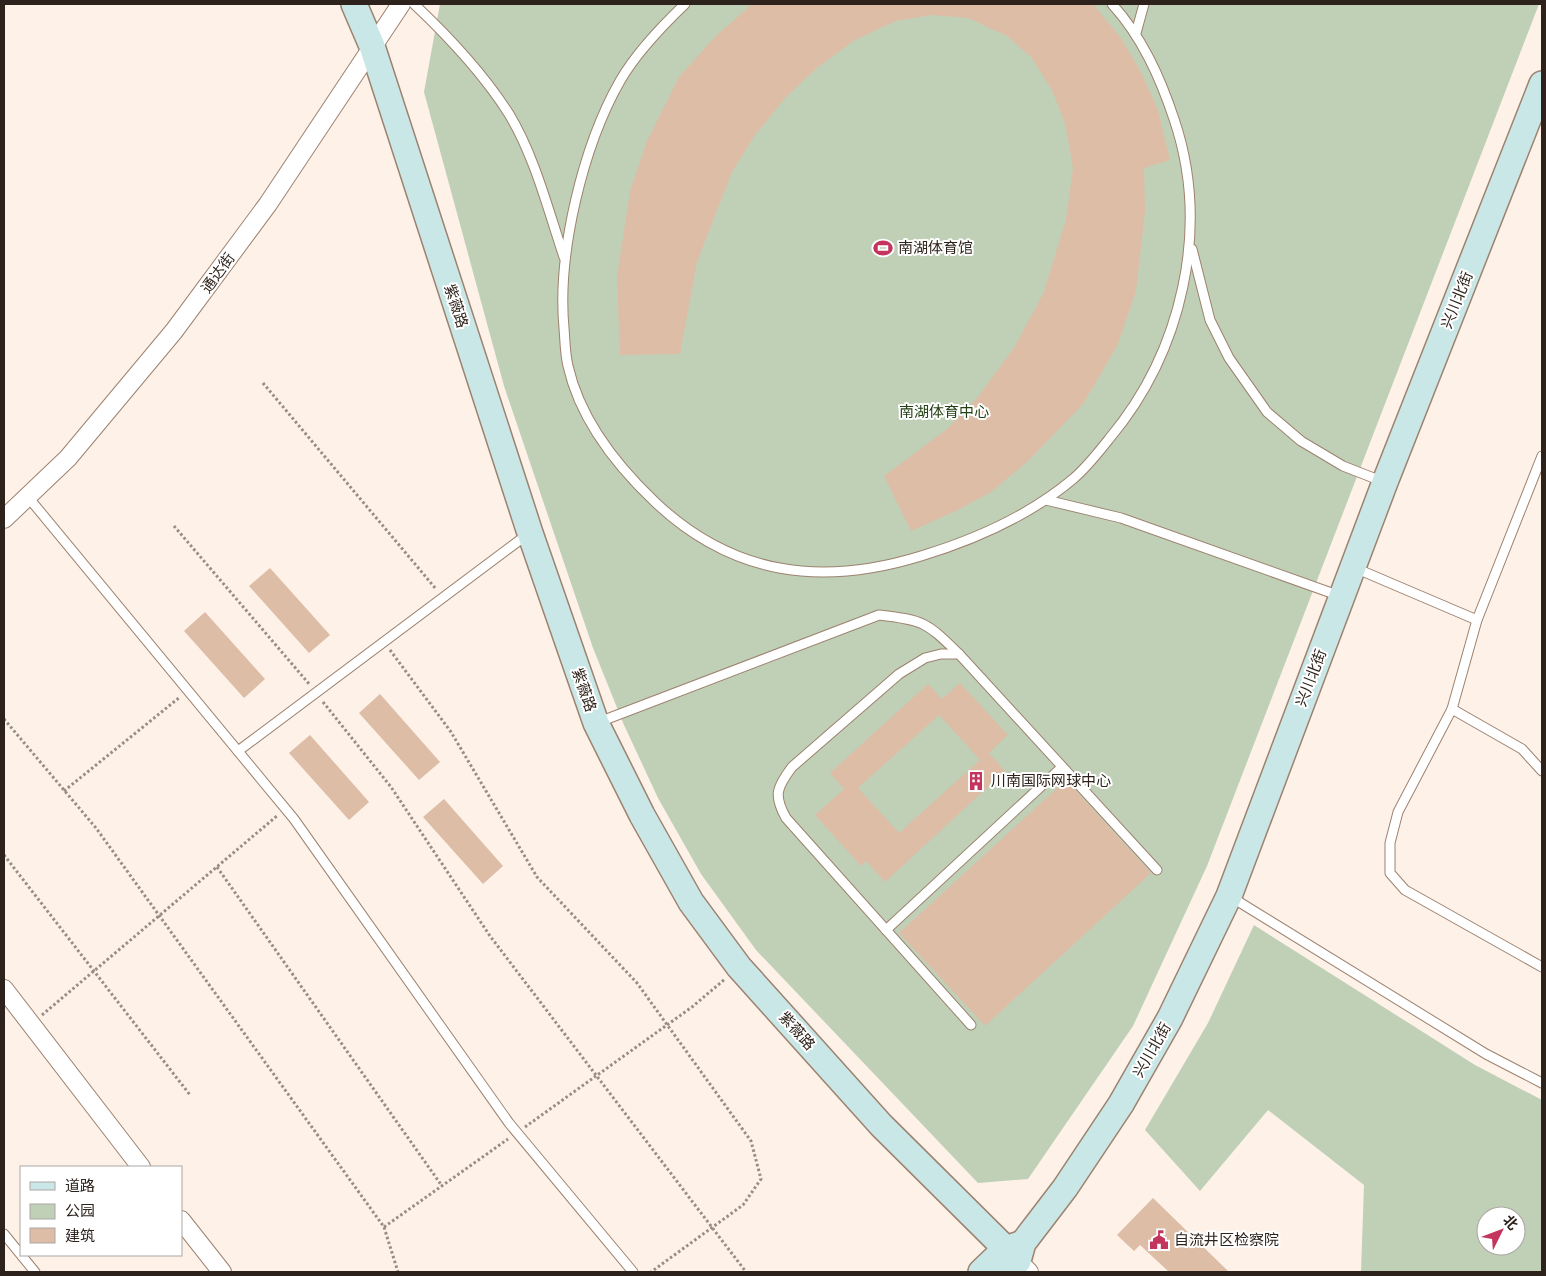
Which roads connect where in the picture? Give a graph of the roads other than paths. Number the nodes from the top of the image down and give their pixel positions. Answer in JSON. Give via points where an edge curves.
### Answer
{"nodes":[{"id":1,"x":354,"y":4,"type":"edge"},
{"id":2,"x":401,"y":4,"type":"edge"},
{"id":3,"x":414,"y":4,"type":"edge"},
{"id":4,"x":685,"y":4,"type":"edge"},
{"id":5,"x":1112,"y":4,"type":"edge"},
{"id":6,"x":1144,"y":4,"type":"edge"},
{"id":7,"x":1136,"y":33,"type":"junction"},
{"id":8,"x":372,"y":46,"type":"junction"},
{"id":9,"x":1542,"y":84,"type":"edge"},
{"id":10,"x":1190,"y":242,"type":"junction"},
{"id":11,"x":565,"y":258,"type":"junction"},
{"id":12,"x":1542,"y":456,"type":"edge"},
{"id":13,"x":1385,"y":482,"type":"junction"},
{"id":14,"x":28,"y":496,"type":"junction"},
{"id":15,"x":1046,"y":500,"type":"junction"},
{"id":16,"x":4,"y":519,"type":"edge"},
{"id":17,"x":530,"y":533,"type":"junction"},
{"id":18,"x":1353,"y":567,"type":"junction"},
{"id":19,"x":1341,"y":596,"type":"junction"},
{"id":20,"x":1477,"y":620,"type":"junction"},
{"id":21,"x":959,"y":654,"type":"junction"},
{"id":22,"x":1452,"y":709,"type":"junction"},
{"id":23,"x":596,"y":723,"type":"junction"},
{"id":24,"x":238,"y":751,"type":"junction"},
{"id":25,"x":1062,"y":767,"type":"junction"},
{"id":26,"x":1542,"y":770,"type":"edge"},
{"id":27,"x":1157,"y":870,"type":"dead end"},
{"id":28,"x":1229,"y":896,"type":"junction"},
{"id":29,"x":886,"y":930,"type":"junction"},
{"id":30,"x":1542,"y":967,"type":"edge"},
{"id":31,"x":4,"y":989,"type":"edge"},
{"id":32,"x":971,"y":1025,"type":"dead end"},
{"id":33,"x":1542,"y":1083,"type":"edge"},
{"id":34,"x":140,"y":1166,"type":"edge"},
{"id":35,"x":182,"y":1221,"type":"edge"},
{"id":36,"x":4,"y":1234,"type":"edge"},
{"id":37,"x":20,"y":1254,"type":"edge"},
{"id":38,"x":22,"y":1256,"type":"edge"},
{"id":39,"x":1016,"y":1259,"type":"edge"},
{"id":40,"x":35,"y":1272,"type":"edge"},
{"id":41,"x":222,"y":1272,"type":"edge"},
{"id":42,"x":633,"y":1272,"type":"edge"},
{"id":43,"x":981,"y":1272,"type":"edge"}],
"edges":[{"from":1,"to":8,"type":"main road","name":"紫薇路"},
{"from":2,"to":8,"type":"street","name":"通达街"},
{"from":3,"to":11,"type":"lane","via":[[451,41],[510,116],[539,182]]},
{"from":4,"to":11,"type":"lane","via":[[654,36],[621,79],[597,133],[571,221]]},
{"from":5,"to":7,"type":"lane"},
{"from":6,"to":7,"type":"lane"},
{"from":7,"to":10,"type":"lane","via":[[1155,69],[1183,147],[1189,192]]},
{"from":8,"to":14,"type":"street","name":"通达街","via":[[268,204],[174,331],[68,458]]},
{"from":8,"to":17,"type":"main road","name":"紫薇路"},
{"from":9,"to":13,"type":"main road","name":"兴川北街"},
{"from":10,"to":13,"type":"lane","via":[[1210,320],[1229,358],[1267,412],[1301,441],[1343,466]]},
{"from":10,"to":15,"type":"lane","via":[[1176,311],[1162,357],[1144,392],[1096,455],[1075,478]]},
{"from":11,"to":15,"type":"lane","via":[[562,304],[568,366],[582,407],[608,451],[638,486],[671,517],[741,558],[781,570],[863,571],[950,547]]},
{"from":12,"to":20,"type":"lane"},
{"from":13,"to":18,"type":"main road","name":"兴川北街"},
{"from":14,"to":16,"type":"street","name":"通达街"},
{"from":14,"to":24,"type":"lane"},
{"from":15,"to":19,"type":"lane","via":[[1121,518]]},
{"from":17,"to":23,"type":"main road","name":"紫薇路"},
{"from":17,"to":24,"type":"lane"},
{"from":18,"to":19,"type":"main road","name":"兴川北街"},
{"from":18,"to":20,"type":"lane"},
{"from":19,"to":28,"type":"main road","name":"兴川北街"},
{"from":20,"to":22,"type":"lane"},
{"from":21,"to":23,"type":"lane","via":[[930,627],[912,618],[879,615]]},
{"from":21,"to":25,"type":"lane"},
{"from":21,"to":29,"type":"lane","via":[[925,658],[899,674],[792,767],[779,784],[777,803],[786,818]]},
{"from":22,"to":26,"type":"lane","via":[[1522,749]]},
{"from":22,"to":30,"type":"lane","via":[[1398,812],[1390,843],[1390,873],[1405,890]]},
{"from":23,"to":39,"type":"main road","name":"紫薇路","via":[[691,902],[739,967],[881,1125]]},
{"from":24,"to":42,"type":"lane","via":[[286,808],[517,1133]]},
{"from":25,"to":27,"type":"lane"},
{"from":25,"to":29,"type":"lane"},
{"from":28,"to":33,"type":"lane","via":[[1486,1054]]},
{"from":28,"to":39,"type":"main road","name":"兴川北街","via":[[1170,1018],[1121,1104]]},
{"from":29,"to":32,"type":"lane"},
{"from":31,"to":34,"type":"street"},
{"from":35,"to":41,"type":"street"},
{"from":36,"to":37,"type":"lane"},
{"from":38,"to":40,"type":"lane"},
{"from":39,"to":43,"type":"main road","name":"兴川北街"}]}
